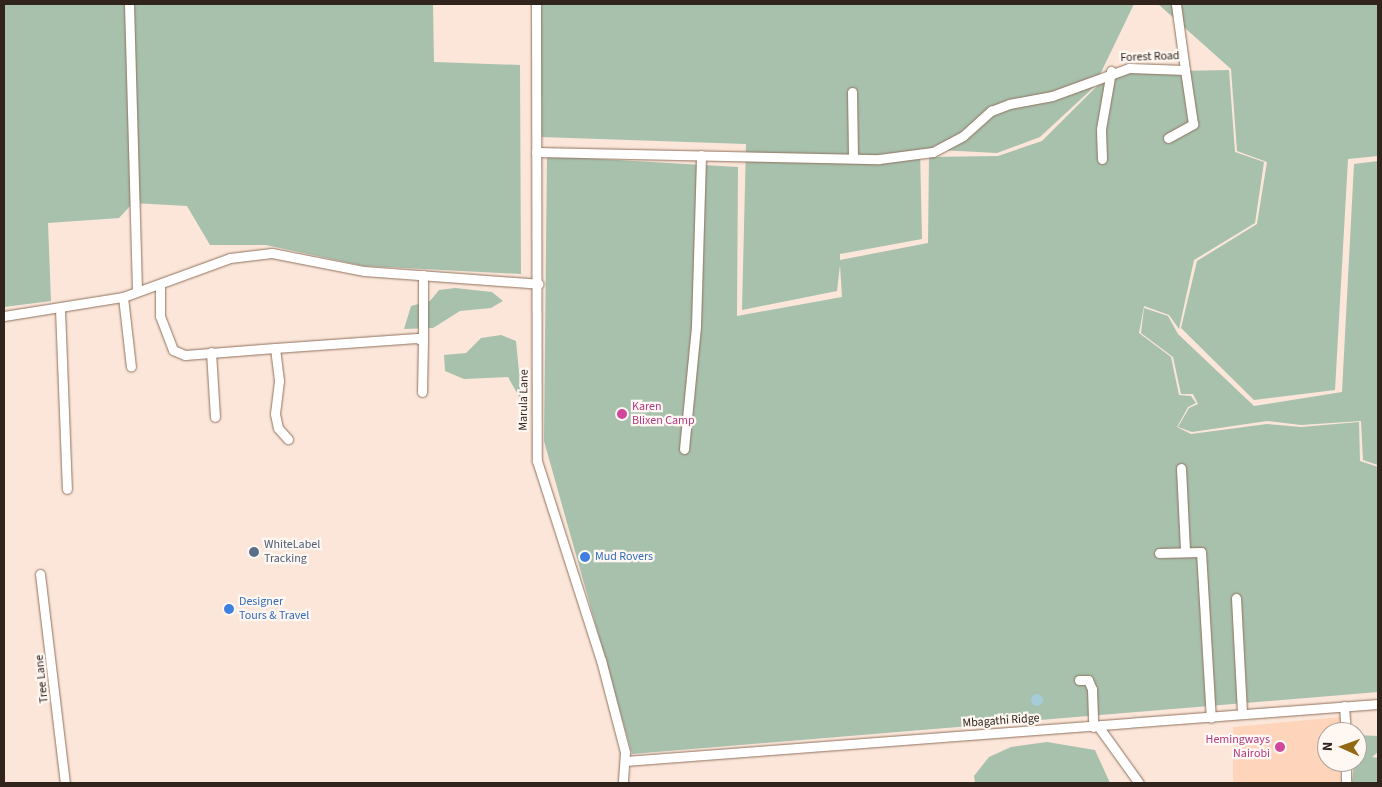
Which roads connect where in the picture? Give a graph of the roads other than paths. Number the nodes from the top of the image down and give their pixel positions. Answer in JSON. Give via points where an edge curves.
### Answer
{"nodes":[{"id":1,"x":129,"y":4,"type":"edge"},
{"id":2,"x":1176,"y":4,"type":"edge"},
{"id":3,"x":535,"y":5,"type":"edge"},
{"id":4,"x":1185,"y":70,"type":"junction"},
{"id":5,"x":1111,"y":71,"type":"junction"},
{"id":6,"x":852,"y":92,"type":"dead end"},
{"id":7,"x":1168,"y":138,"type":"dead end"},
{"id":8,"x":536,"y":152,"type":"junction"},
{"id":9,"x":702,"y":155,"type":"junction"},
{"id":10,"x":853,"y":158,"type":"junction"},
{"id":11,"x":1102,"y":159,"type":"dead end"},
{"id":12,"x":423,"y":275,"type":"junction"},
{"id":13,"x":539,"y":284,"type":"junction"},
{"id":14,"x":160,"y":285,"type":"junction"},
{"id":15,"x":137,"y":291,"type":"junction"},
{"id":16,"x":123,"y":297,"type":"junction"},
{"id":17,"x":60,"y":309,"type":"junction"},
{"id":18,"x":4,"y":316,"type":"edge"},
{"id":19,"x":423,"y":341,"type":"junction"},
{"id":20,"x":275,"y":348,"type":"junction"},
{"id":21,"x":211,"y":352,"type":"junction"},
{"id":22,"x":131,"y":367,"type":"dead end"},
{"id":23,"x":422,"y":392,"type":"dead end"},
{"id":24,"x":215,"y":417,"type":"dead end"},
{"id":25,"x":288,"y":439,"type":"dead end"},
{"id":26,"x":684,"y":450,"type":"dead end"},
{"id":27,"x":1181,"y":468,"type":"dead end"},
{"id":28,"x":67,"y":489,"type":"dead end"},
{"id":29,"x":1185,"y":550,"type":"junction"},
{"id":30,"x":1159,"y":553,"type":"dead end"},
{"id":31,"x":40,"y":574,"type":"dead end"},
{"id":32,"x":1236,"y":598,"type":"dead end"},
{"id":33,"x":1079,"y":680,"type":"dead end"},
{"id":34,"x":1378,"y":704,"type":"edge"},
{"id":35,"x":1344,"y":706,"type":"junction"},
{"id":36,"x":1242,"y":714,"type":"junction"},
{"id":37,"x":1210,"y":718,"type":"junction"},
{"id":38,"x":1345,"y":722,"type":"edge"},
{"id":39,"x":1095,"y":727,"type":"junction"},
{"id":40,"x":625,"y":762,"type":"junction"},
{"id":41,"x":66,"y":783,"type":"edge"},
{"id":42,"x":623,"y":783,"type":"edge"},
{"id":43,"x":1139,"y":783,"type":"edge"}],
"edges":[{"from":1,"to":15,"type":"street"},
{"from":2,"to":4,"type":"street","name":"Forest Road"},
{"from":3,"to":8,"type":"street","name":"Marula Lane"},
{"from":4,"to":5,"type":"street","name":"Forest Road"},
{"from":4,"to":7,"type":"street","via":[[1193,124]]},
{"from":5,"to":10,"type":"street","via":[[1052,96],[991,111],[963,136],[933,152]]},
{"from":5,"to":11,"type":"street","via":[[1101,129]]},
{"from":6,"to":10,"type":"street"},
{"from":8,"to":9,"type":"street"},
{"from":8,"to":13,"type":"street","name":"Marula Lane"},
{"from":9,"to":10,"type":"street"},
{"from":9,"to":26,"type":"street","via":[[696,326]]},
{"from":12,"to":13,"type":"street"},
{"from":12,"to":14,"type":"street","via":[[364,271],[272,252],[230,258]]},
{"from":12,"to":19,"type":"street"},
{"from":13,"to":40,"type":"street","name":"Marula Lane","via":[[537,461],[602,660]]},
{"from":14,"to":15,"type":"street"},
{"from":14,"to":21,"type":"street","via":[[166,342],[185,355]]},
{"from":15,"to":16,"type":"street"},
{"from":16,"to":17,"type":"street"},
{"from":16,"to":22,"type":"street"},
{"from":17,"to":18,"type":"street"},
{"from":17,"to":28,"type":"street"},
{"from":19,"to":20,"type":"street"},
{"from":19,"to":23,"type":"street"},
{"from":20,"to":21,"type":"street"},
{"from":20,"to":25,"type":"street","via":[[279,381],[275,414],[278,428]]},
{"from":21,"to":24,"type":"street"},
{"from":27,"to":29,"type":"street"},
{"from":29,"to":30,"type":"street"},
{"from":29,"to":37,"type":"street","via":[[1201,552]]},
{"from":31,"to":41,"type":"street","name":"Tree Lane"},
{"from":32,"to":36,"type":"street"},
{"from":33,"to":39,"type":"street","via":[[1088,680],[1092,689]]},
{"from":34,"to":35,"type":"street","name":"Mbagathi Ridge"},
{"from":35,"to":36,"type":"street","name":"Mbagathi Ridge"},
{"from":35,"to":38,"type":"street"},
{"from":36,"to":37,"type":"street","name":"Mbagathi Ridge"},
{"from":37,"to":39,"type":"street","name":"Mbagathi Ridge"},
{"from":39,"to":40,"type":"street","name":"Mbagathi Ridge"},
{"from":39,"to":43,"type":"street"},
{"from":40,"to":42,"type":"street","name":"Marula Lane"}]}
